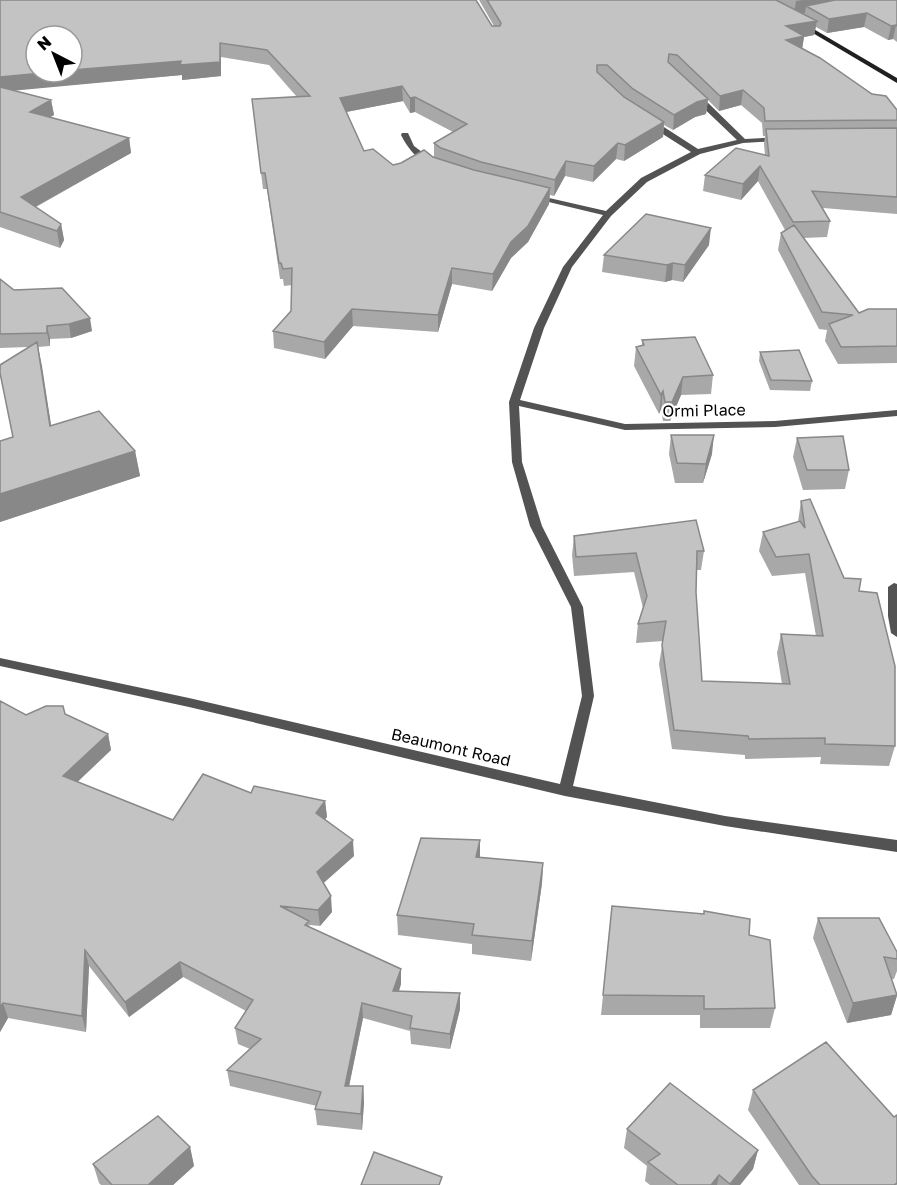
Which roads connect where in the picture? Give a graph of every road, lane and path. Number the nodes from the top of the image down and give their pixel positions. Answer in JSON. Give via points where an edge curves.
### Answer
{"nodes":[{"id":1,"x":791,"y":19,"type":"edge"},
{"id":2,"x":897,"y":81,"type":"edge"},
{"id":3,"x":687,"y":88,"type":"edge"},
{"id":4,"x":637,"y":114,"type":"edge"},
{"id":5,"x":405,"y":135,"type":"dead end"},
{"id":6,"x":788,"y":139,"type":"edge"},
{"id":7,"x":743,"y":141,"type":"junction"},
{"id":8,"x":698,"y":152,"type":"junction"},
{"id":9,"x":437,"y":168,"type":"edge"},
{"id":10,"x":523,"y":195,"type":"edge"},
{"id":11,"x":608,"y":214,"type":"junction"},
{"id":12,"x":514,"y":402,"type":"junction"},
{"id":13,"x":897,"y":413,"type":"edge"},
{"id":14,"x":894,"y":587,"type":"dead end"},
{"id":15,"x":897,"y":633,"type":"edge"},
{"id":16,"x":0,"y":662,"type":"edge"},
{"id":17,"x":565,"y":791,"type":"junction"},
{"id":18,"x":897,"y":846,"type":"edge"}],
"edges":[{"from":1,"to":2,"type":"street"},
{"from":3,"to":7,"type":"street"},
{"from":4,"to":8,"type":"street"},
{"from":5,"to":9,"type":"street","via":[[411,147]]},
{"from":6,"to":7,"type":"street"},
{"from":7,"to":8,"type":"street"},
{"from":8,"to":11,"type":"street","via":[[644,180]]},
{"from":10,"to":11,"type":"street"},
{"from":11,"to":12,"type":"street","via":[[568,267],[539,328]]},
{"from":12,"to":13,"type":"street","name":"Ormi Place","via":[[625,427],[776,424]]},
{"from":12,"to":17,"type":"street","via":[[517,462],[536,526],[577,607],[588,696]]},
{"from":14,"to":15,"type":"street"},
{"from":16,"to":17,"type":"street","name":"Beaumont Road"},
{"from":17,"to":18,"type":"street","name":"Beaumont Road","via":[[796,834]]}]}
